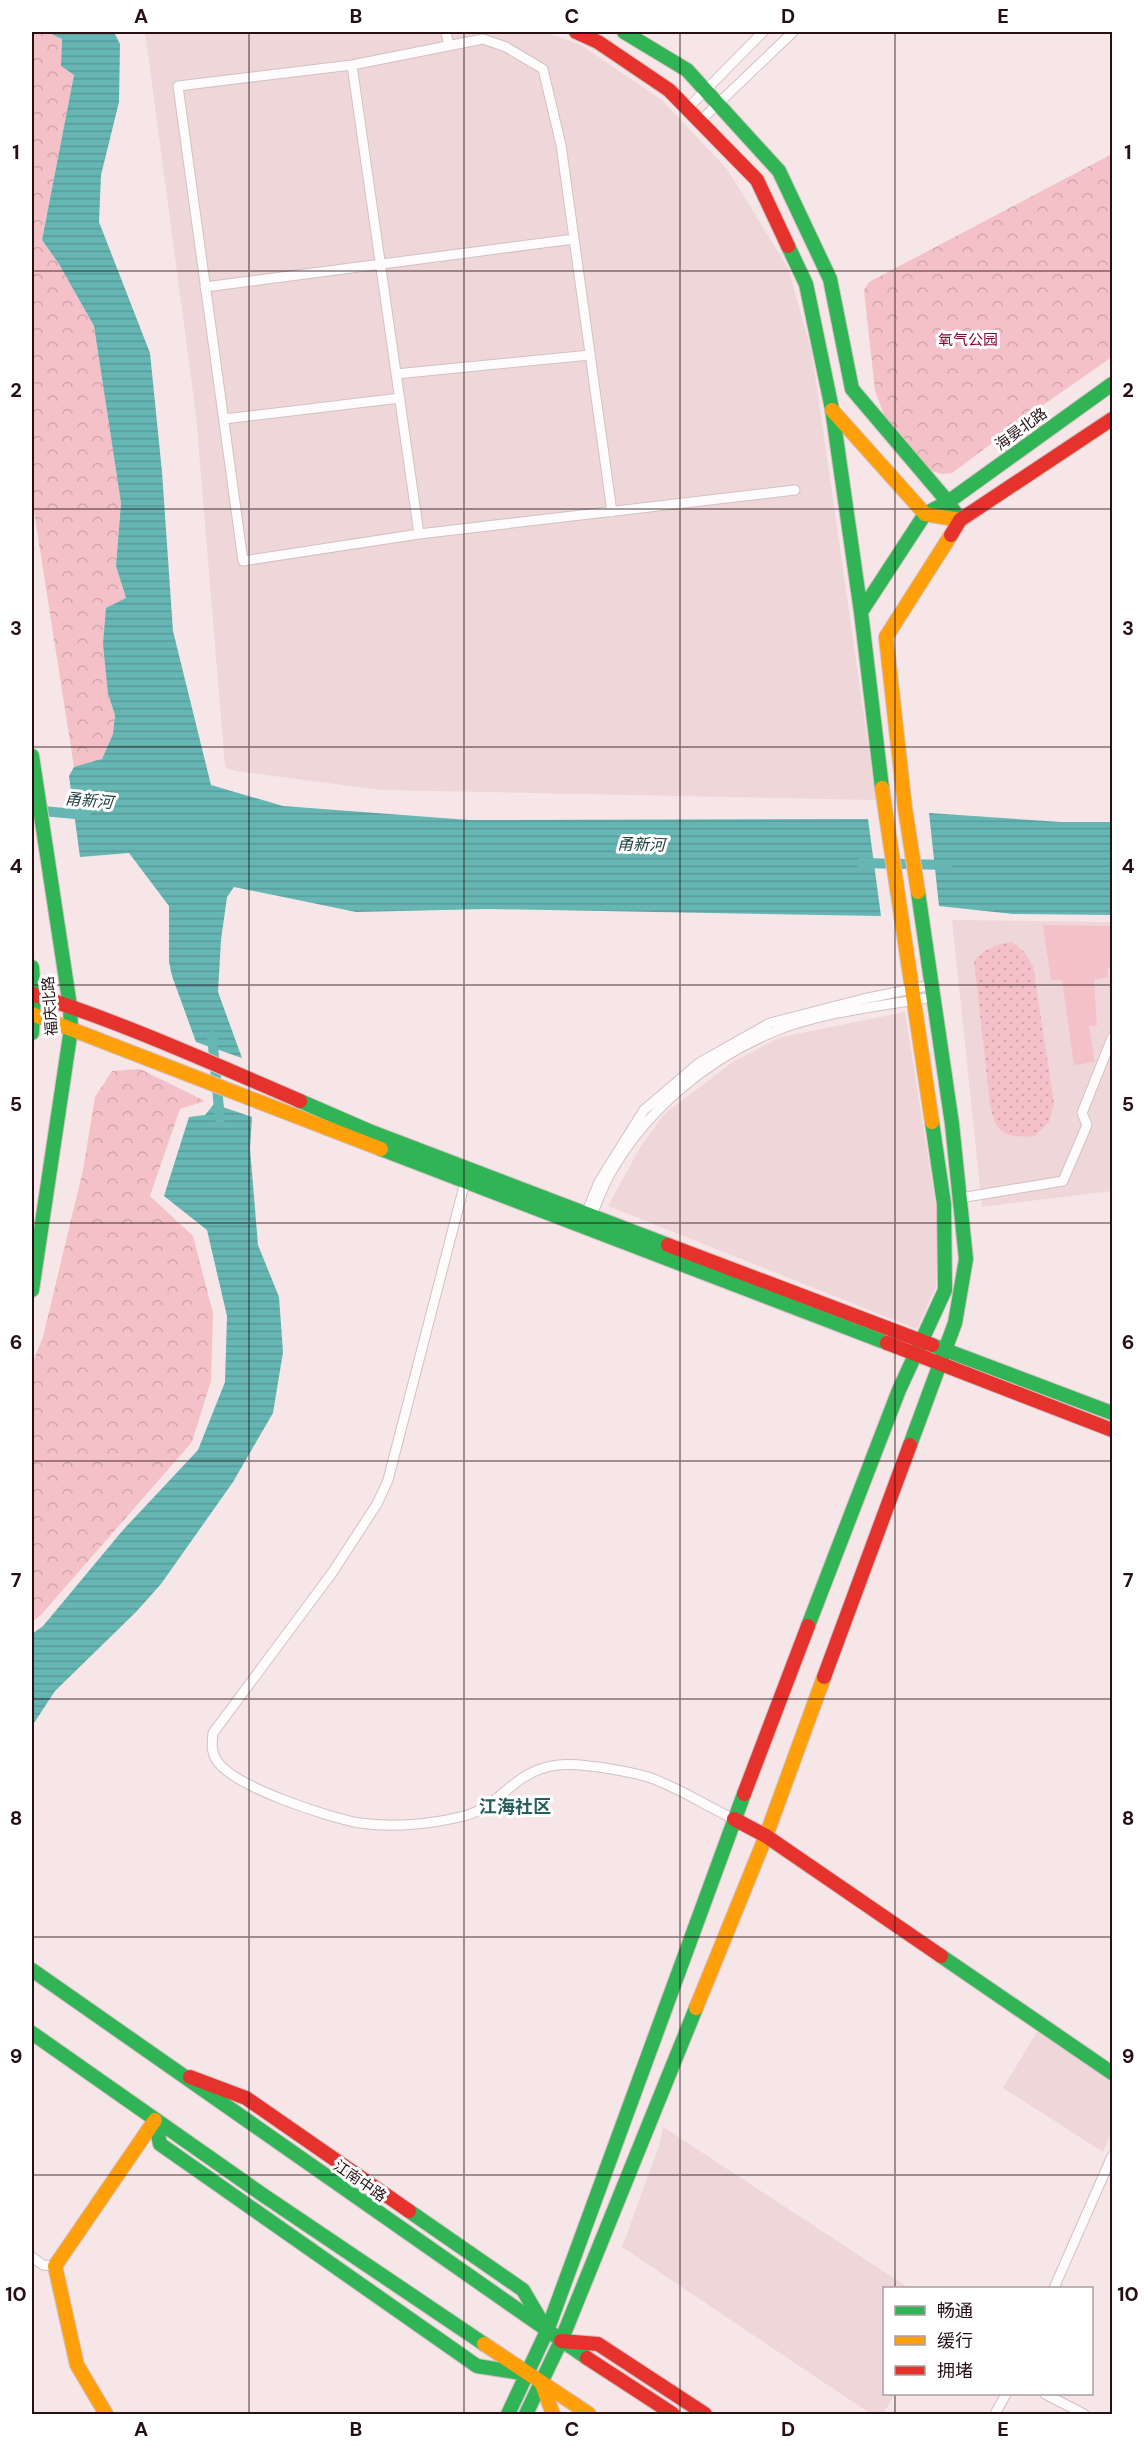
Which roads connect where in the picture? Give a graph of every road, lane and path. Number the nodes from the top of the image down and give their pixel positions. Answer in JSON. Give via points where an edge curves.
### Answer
{"nodes":[{"id":1,"x":446,"y":32,"type":"edge"},
{"id":2,"x":576,"y":32,"type":"edge"},
{"id":3,"x":624,"y":32,"type":"edge"},
{"id":4,"x":763,"y":32,"type":"edge"},
{"id":5,"x":793,"y":32,"type":"edge"},
{"id":6,"x":448,"y":46,"type":"junction"},
{"id":7,"x":352,"y":65,"type":"junction"},
{"id":8,"x":705,"y":91,"type":"junction"},
{"id":9,"x":718,"y":104,"type":"junction"},
{"id":10,"x":687,"y":109,"type":"junction"},
{"id":11,"x":700,"y":121,"type":"junction"},
{"id":12,"x":574,"y":238,"type":"junction"},
{"id":13,"x":381,"y":264,"type":"junction"},
{"id":14,"x":206,"y":287,"type":"junction"},
{"id":15,"x":590,"y":355,"type":"junction"},
{"id":16,"x":396,"y":374,"type":"junction"},
{"id":17,"x":1113,"y":384,"type":"edge"},
{"id":18,"x":400,"y":399,"type":"junction"},
{"id":19,"x":832,"y":409,"type":"junction"},
{"id":20,"x":224,"y":419,"type":"junction"},
{"id":21,"x":1113,"y":419,"type":"edge"},
{"id":22,"x":795,"y":490,"type":"dead end"},
{"id":23,"x":948,"y":502,"type":"junction"},
{"id":24,"x":612,"y":512,"type":"junction"},
{"id":25,"x":926,"y":514,"type":"junction"},
{"id":26,"x":960,"y":520,"type":"junction"},
{"id":27,"x":419,"y":534,"type":"junction"},
{"id":28,"x":861,"y":612,"type":"junction"},
{"id":29,"x":32,"y":756,"type":"edge"},
{"id":30,"x":32,"y":968,"type":"edge"},
{"id":31,"x":932,"y":991,"type":"junction"},
{"id":32,"x":33,"y":994,"type":"edge"},
{"id":33,"x":913,"y":995,"type":"junction"},
{"id":34,"x":70,"y":1006,"type":"junction"},
{"id":35,"x":32,"y":1014,"type":"edge"},
{"id":36,"x":71,"y":1029,"type":"junction"},
{"id":37,"x":32,"y":1033,"type":"edge"},
{"id":38,"x":1113,"y":1038,"type":"edge"},
{"id":39,"x":469,"y":1176,"type":"junction"},
{"id":40,"x":960,"y":1198,"type":"junction"},
{"id":41,"x":586,"y":1220,"type":"junction"},
{"id":42,"x":32,"y":1290,"type":"edge"},
{"id":43,"x":921,"y":1340,"type":"junction"},
{"id":44,"x":944,"y":1349,"type":"junction"},
{"id":45,"x":915,"y":1354,"type":"junction"},
{"id":46,"x":938,"y":1363,"type":"junction"},
{"id":47,"x":1113,"y":1413,"type":"edge"},
{"id":48,"x":1113,"y":1430,"type":"edge"},
{"id":49,"x":734,"y":1819,"type":"junction"},
{"id":50,"x":766,"y":1836,"type":"junction"},
{"id":51,"x":32,"y":1970,"type":"edge"},
{"id":52,"x":32,"y":2033,"type":"edge"},
{"id":53,"x":177,"y":2072,"type":"junction"},
{"id":54,"x":1113,"y":2073,"type":"edge"},
{"id":55,"x":156,"y":2120,"type":"junction"},
{"id":56,"x":1113,"y":2156,"type":"edge"},
{"id":57,"x":32,"y":2257,"type":"edge"},
{"id":58,"x":56,"y":2266,"type":"junction"},
{"id":59,"x":1055,"y":2287,"type":"edge"},
{"id":60,"x":547,"y":2331,"type":"junction"},
{"id":61,"x":561,"y":2341,"type":"junction"},
{"id":62,"x":526,"y":2374,"type":"junction"},
{"id":63,"x":541,"y":2382,"type":"junction"},
{"id":64,"x":1005,"y":2395,"type":"edge"},
{"id":65,"x":1047,"y":2395,"type":"edge"},
{"id":66,"x":106,"y":2415,"type":"edge"},
{"id":67,"x":508,"y":2415,"type":"edge"},
{"id":68,"x":526,"y":2415,"type":"edge"},
{"id":69,"x":553,"y":2415,"type":"edge"},
{"id":70,"x":589,"y":2415,"type":"edge"},
{"id":71,"x":673,"y":2415,"type":"edge"},
{"id":72,"x":705,"y":2415,"type":"edge"},
{"id":73,"x":995,"y":2415,"type":"edge"},
{"id":74,"x":1084,"y":2415,"type":"edge"}],
"edges":[{"from":1,"to":6,"type":"street"},
{"from":2,"to":10,"type":"main road","via":[[598,42],[669,90]]},
{"from":3,"to":8,"type":"main road","via":[[687,70]]},
{"from":4,"to":8,"type":"street"},
{"from":5,"to":9,"type":"street"},
{"from":6,"to":7,"type":"street"},
{"from":6,"to":12,"type":"street","via":[[483,39],[506,47],[543,69],[561,145]]},
{"from":7,"to":13,"type":"street"},
{"from":7,"to":14,"type":"street","via":[[178,86]]},
{"from":8,"to":9,"type":"main road"},
{"from":8,"to":10,"type":"street"},
{"from":9,"to":11,"type":"street"},
{"from":9,"to":23,"type":"main road","via":[[779,171],[830,279],[852,389]]},
{"from":10,"to":11,"type":"main road"},
{"from":11,"to":19,"type":"main road","via":[[757,180],[806,284]]},
{"from":12,"to":13,"type":"street"},
{"from":12,"to":15,"type":"street"},
{"from":13,"to":14,"type":"street"},
{"from":13,"to":16,"type":"street"},
{"from":14,"to":20,"type":"street"},
{"from":15,"to":16,"type":"street"},
{"from":15,"to":24,"type":"street"},
{"from":16,"to":18,"type":"street"},
{"from":17,"to":23,"type":"main road","name":"海晏北路"},
{"from":18,"to":20,"type":"street"},
{"from":18,"to":27,"type":"street"},
{"from":19,"to":25,"type":"main road"},
{"from":19,"to":28,"type":"main road"},
{"from":20,"to":27,"type":"street","via":[[243,561]]},
{"from":21,"to":26,"type":"main road"},
{"from":22,"to":24,"type":"street"},
{"from":23,"to":25,"type":"main road","name":"海晏北路"},
{"from":23,"to":26,"type":"main road"},
{"from":24,"to":27,"type":"street"},
{"from":25,"to":26,"type":"main road"},
{"from":25,"to":28,"type":"main road"},
{"from":26,"to":31,"type":"main road","via":[[886,637],[905,808]]},
{"from":28,"to":33,"type":"main road"},
{"from":29,"to":34,"type":"main road","name":"福庆北路"},
{"from":30,"to":32,"type":"main road","name":"福庆北路"},
{"from":31,"to":33,"type":"street"},
{"from":31,"to":40,"type":"main road"},
{"from":32,"to":34,"type":"main road"},
{"from":32,"to":35,"type":"main road","name":"福庆北路"},
{"from":33,"to":41,"type":"street","via":[[773,1032],[711,1065],[655,1111],[610,1174]]},
{"from":33,"to":43,"type":"main road","via":[[944,1204],[945,1290]]},
{"from":34,"to":36,"type":"main road","name":"福庆北路"},
{"from":34,"to":39,"type":"main road","via":[[196,1056]]},
{"from":35,"to":36,"type":"main road"},
{"from":35,"to":37,"type":"main road","name":"福庆北路"},
{"from":36,"to":39,"type":"main road","via":[[241,1095]]},
{"from":36,"to":42,"type":"main road","name":"福庆北路"},
{"from":38,"to":40,"type":"street","via":[[1082,1113],[1087,1125],[1063,1181]]},
{"from":39,"to":41,"type":"main road"},
{"from":39,"to":49,"type":"street","via":[[384,1488],[362,1530],[213,1733],[216,1761],[267,1793],[360,1823],[393,1825],[465,1816],[486,1808],[528,1773],[558,1765],[627,1771],[650,1778]]},
{"from":40,"to":44,"type":"main road","via":[[966,1258],[955,1323]]},
{"from":41,"to":43,"type":"main road"},
{"from":41,"to":45,"type":"main road"},
{"from":43,"to":44,"type":"main road"},
{"from":43,"to":45,"type":"main road"},
{"from":44,"to":46,"type":"main road"},
{"from":44,"to":47,"type":"main road"},
{"from":45,"to":46,"type":"main road"},
{"from":45,"to":49,"type":"main road"},
{"from":46,"to":48,"type":"main road"},
{"from":46,"to":50,"type":"main road"},
{"from":49,"to":50,"type":"main road"},
{"from":49,"to":60,"type":"main road"},
{"from":50,"to":54,"type":"main road"},
{"from":50,"to":61,"type":"main road"},
{"from":51,"to":53,"type":"main road","name":"江南中路"},
{"from":52,"to":55,"type":"main road"},
{"from":53,"to":60,"type":"main road","name":"江南中路"},
{"from":53,"to":60,"type":"main road","via":[[246,2098],[523,2290]]},
{"from":55,"to":58,"type":"main road"},
{"from":55,"to":62,"type":"main road"},
{"from":55,"to":62,"type":"main road","via":[[160,2144],[477,2366]]},
{"from":56,"to":59,"type":"street"},
{"from":57,"to":58,"type":"street","via":[[43,2265]]},
{"from":58,"to":66,"type":"main road","via":[[77,2365]]},
{"from":60,"to":61,"type":"main road","name":"江南中路"},
{"from":60,"to":62,"type":"main road"},
{"from":61,"to":63,"type":"main road"},
{"from":61,"to":71,"type":"main road","name":"江南中路"},
{"from":61,"to":72,"type":"main road","via":[[598,2344]]},
{"from":62,"to":63,"type":"main road"},
{"from":62,"to":67,"type":"main road"},
{"from":63,"to":68,"type":"main road"},
{"from":63,"to":69,"type":"main road"},
{"from":63,"to":70,"type":"main road"},
{"from":64,"to":73,"type":"street"},
{"from":65,"to":74,"type":"street"}]}
